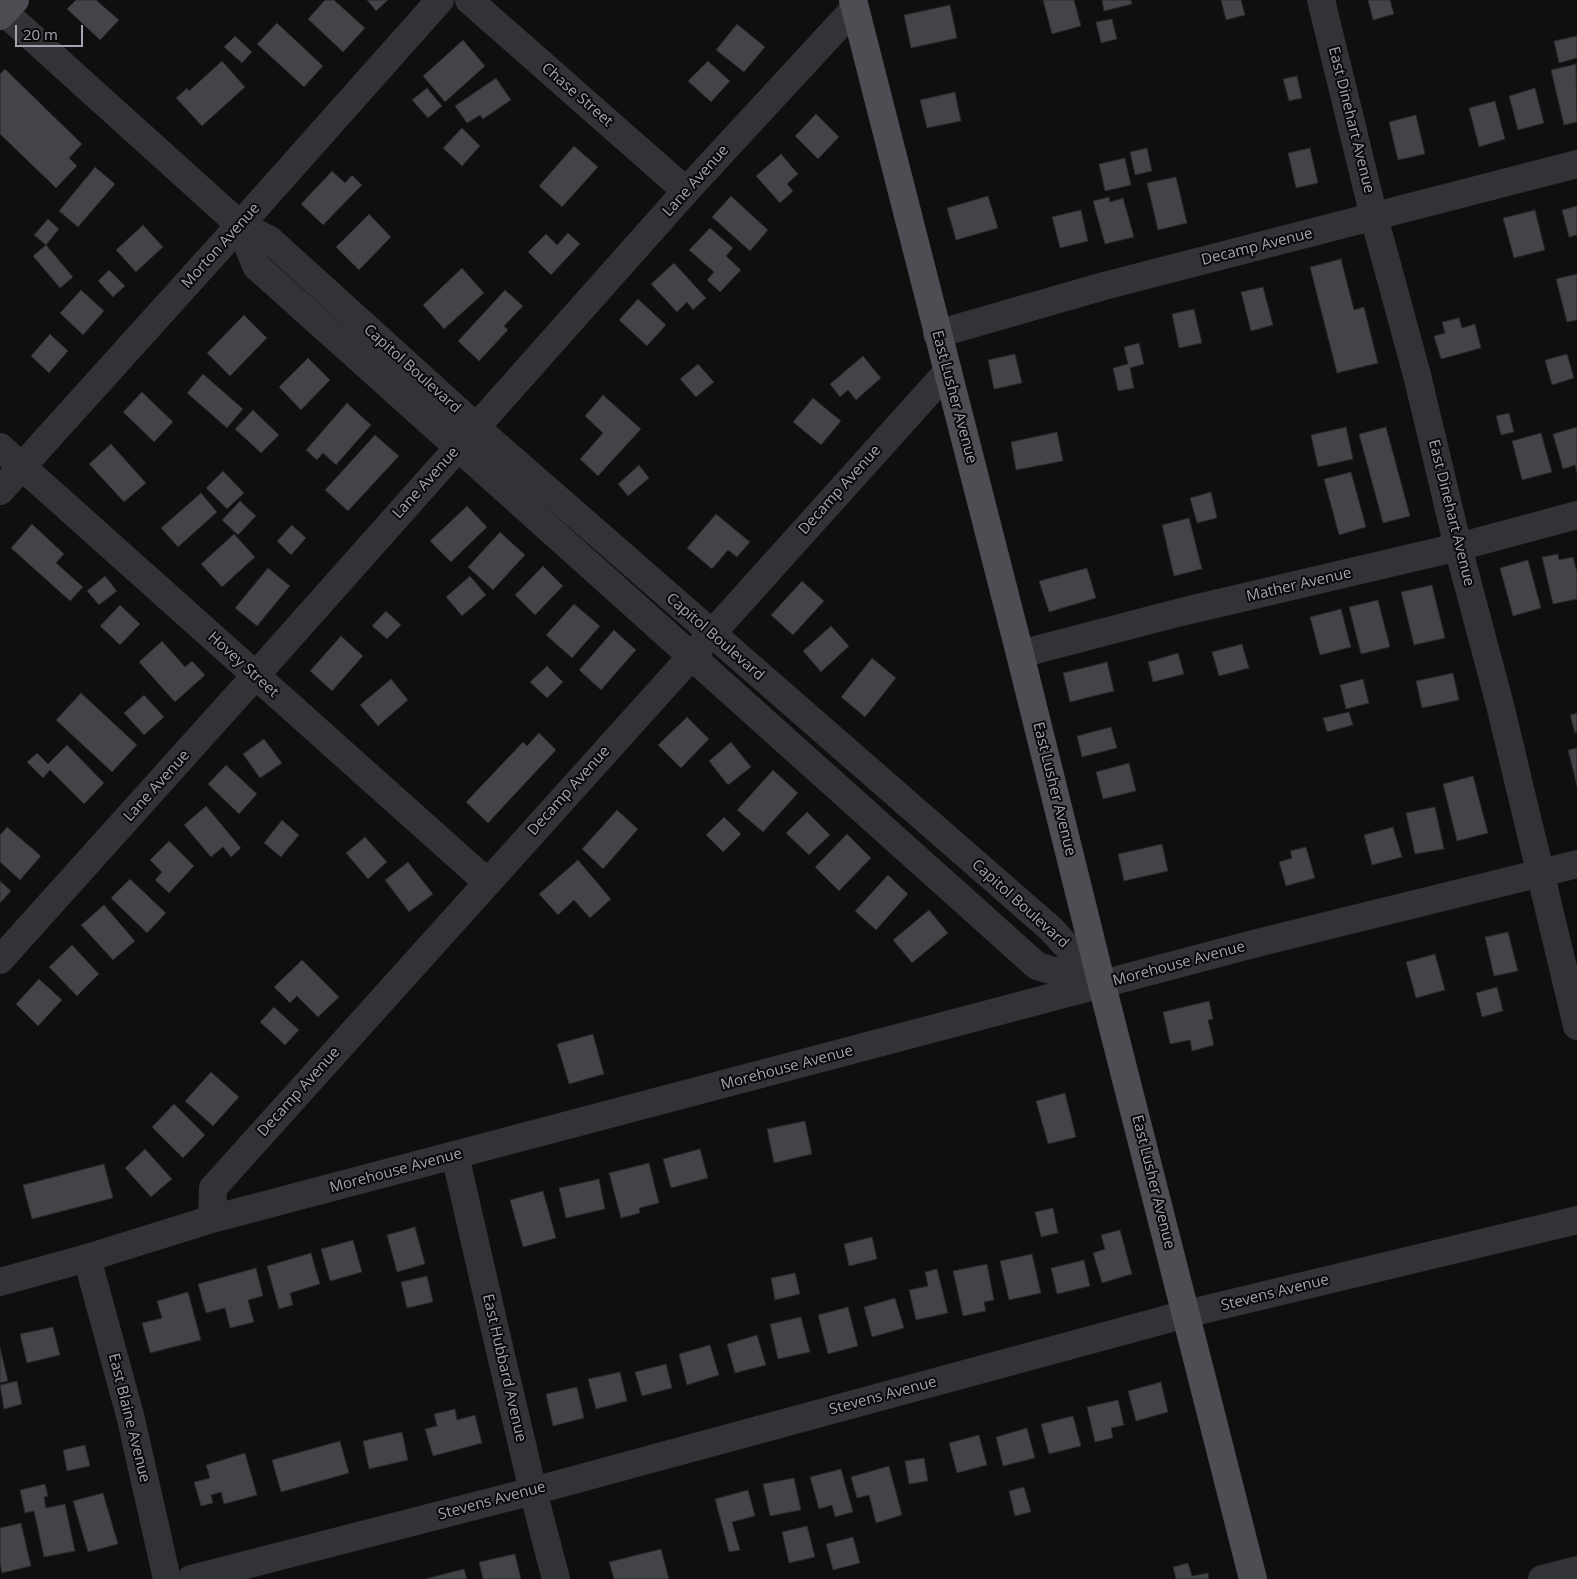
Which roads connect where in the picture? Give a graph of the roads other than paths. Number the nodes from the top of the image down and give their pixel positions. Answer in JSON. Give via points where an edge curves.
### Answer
{"nodes":[{"id":1,"x":440,"y":0,"type":"edge"},
{"id":2,"x":468,"y":0,"type":"edge"},
{"id":3,"x":1321,"y":0,"type":"edge"},
{"id":4,"x":854,"y":4,"type":"edge"},
{"id":5,"x":6,"y":10,"type":"edge"},
{"id":6,"x":1577,"y":164,"type":"edge"},
{"id":7,"x":686,"y":191,"type":"junction"},
{"id":8,"x":1374,"y":217,"type":"junction"},
{"id":9,"x":240,"y":226,"type":"junction"},
{"id":10,"x":937,"y":334,"type":"junction"},
{"id":11,"x":948,"y":371,"type":"junction"},
{"id":12,"x":467,"y":437,"type":"junction"},
{"id":13,"x":0,"y":447,"type":"edge"},
{"id":14,"x":22,"y":467,"type":"junction"},
{"id":15,"x":0,"y":491,"type":"edge"},
{"id":16,"x":1577,"y":515,"type":"edge"},
{"id":17,"x":1458,"y":548,"type":"junction"},
{"id":18,"x":711,"y":634,"type":"junction"},
{"id":19,"x":1020,"y":654,"type":"junction"},
{"id":20,"x":690,"y":656,"type":"junction"},
{"id":21,"x":256,"y":676,"type":"junction"},
{"id":22,"x":1577,"y":864,"type":"edge"},
{"id":23,"x":1540,"y":874,"type":"junction"},
{"id":24,"x":487,"y":882,"type":"junction"},
{"id":25,"x":0,"y":960,"type":"edge"},
{"id":26,"x":1102,"y":985,"type":"junction"},
{"id":27,"x":1577,"y":1026,"type":"edge"},
{"id":28,"x":455,"y":1155,"type":"junction"},
{"id":29,"x":212,"y":1219,"type":"junction"},
{"id":30,"x":1577,"y":1220,"type":"edge"},
{"id":31,"x":87,"y":1258,"type":"junction"},
{"id":32,"x":0,"y":1282,"type":"edge"},
{"id":33,"x":1186,"y":1314,"type":"junction"},
{"id":34,"x":533,"y":1491,"type":"junction"},
{"id":35,"x":1577,"y":1570,"type":"edge"},
{"id":36,"x":167,"y":1579,"type":"edge"},
{"id":37,"x":191,"y":1579,"type":"edge"},
{"id":38,"x":556,"y":1579,"type":"edge"},
{"id":39,"x":1253,"y":1579,"type":"edge"},
{"id":40,"x":1542,"y":1579,"type":"edge"}],
"edges":[{"from":1,"to":9,"type":"street","name":"Morton Avenue"},
{"from":2,"to":7,"type":"street","name":"Chase Street"},
{"from":3,"to":8,"type":"street","name":"East Dinehart Avenue"},
{"from":4,"to":7,"type":"street","name":"Lane Avenue"},
{"from":4,"to":10,"type":"main road","name":"East Lusher Avenue"},
{"from":5,"to":9,"type":"street","name":"Capitol Boulevard"},
{"from":6,"to":8,"type":"street","name":"Decamp Avenue"},
{"from":7,"to":12,"type":"street","name":"Lane Avenue"},
{"from":8,"to":10,"type":"street","name":"Decamp Avenue","via":[[1104,286]]},
{"from":8,"to":17,"type":"street","name":"East Dinehart Avenue","via":[[1417,375]]},
{"from":9,"to":12,"type":"street","name":"Capitol Boulevard","via":[[270,240]]},
{"from":9,"to":14,"type":"street","name":"Morton Avenue"},
{"from":10,"to":11,"type":"main road","name":"East Lusher Avenue"},
{"from":11,"to":18,"type":"street","name":"Decamp Avenue"},
{"from":11,"to":19,"type":"main road","name":"East Lusher Avenue"},
{"from":12,"to":18,"type":"street","name":"Capitol Boulevard"},
{"from":12,"to":20,"type":"street","name":"Capitol Boulevard"},
{"from":12,"to":21,"type":"street","name":"Lane Avenue"},
{"from":13,"to":14,"type":"street","name":"Hovey Street"},
{"from":14,"to":15,"type":"street","name":"Morton Avenue"},
{"from":14,"to":21,"type":"street","name":"Hovey Street"},
{"from":16,"to":17,"type":"street","name":"Mather Avenue"},
{"from":17,"to":19,"type":"street","name":"Mather Avenue","via":[[1181,612]]},
{"from":17,"to":23,"type":"street","name":"East Dinehart Avenue"},
{"from":18,"to":20,"type":"street","name":"Decamp Avenue"},
{"from":18,"to":26,"type":"street","name":"Capitol Boulevard","via":[[1051,929]]},
{"from":19,"to":26,"type":"main road","name":"East Lusher Avenue"},
{"from":20,"to":24,"type":"street","name":"Decamp Avenue"},
{"from":20,"to":26,"type":"street","name":"Capitol Boulevard","via":[[1037,966]]},
{"from":21,"to":24,"type":"street","name":"Hovey Street"},
{"from":21,"to":25,"type":"street","name":"Lane Avenue"},
{"from":22,"to":23,"type":"street","name":"Morehouse Avenue"},
{"from":23,"to":26,"type":"street","name":"Morehouse Avenue","via":[[1268,940]]},
{"from":23,"to":27,"type":"street","name":"East Dinehart Avenue"},
{"from":24,"to":29,"type":"street","name":"Decamp Avenue","via":[[213,1188]]},
{"from":26,"to":28,"type":"street","name":"Morehouse Avenue"},
{"from":26,"to":33,"type":"main road","name":"East Lusher Avenue"},
{"from":28,"to":29,"type":"street","name":"Morehouse Avenue"},
{"from":28,"to":34,"type":"street","name":"East Hubbard Avenue"},
{"from":29,"to":31,"type":"street","name":"Morehouse Avenue"},
{"from":30,"to":33,"type":"street","name":"Stevens Avenue"},
{"from":31,"to":32,"type":"street","name":"Morehouse Avenue"},
{"from":31,"to":36,"type":"street","name":"East Blaine Avenue","via":[[131,1419]]},
{"from":33,"to":34,"type":"street","name":"Stevens Avenue"},
{"from":33,"to":39,"type":"main road","name":"East Lusher Avenue"},
{"from":34,"to":37,"type":"street","name":"Stevens Avenue"},
{"from":34,"to":38,"type":"street","name":"East Hubbard Avenue"},
{"from":35,"to":40,"type":"street"}]}
